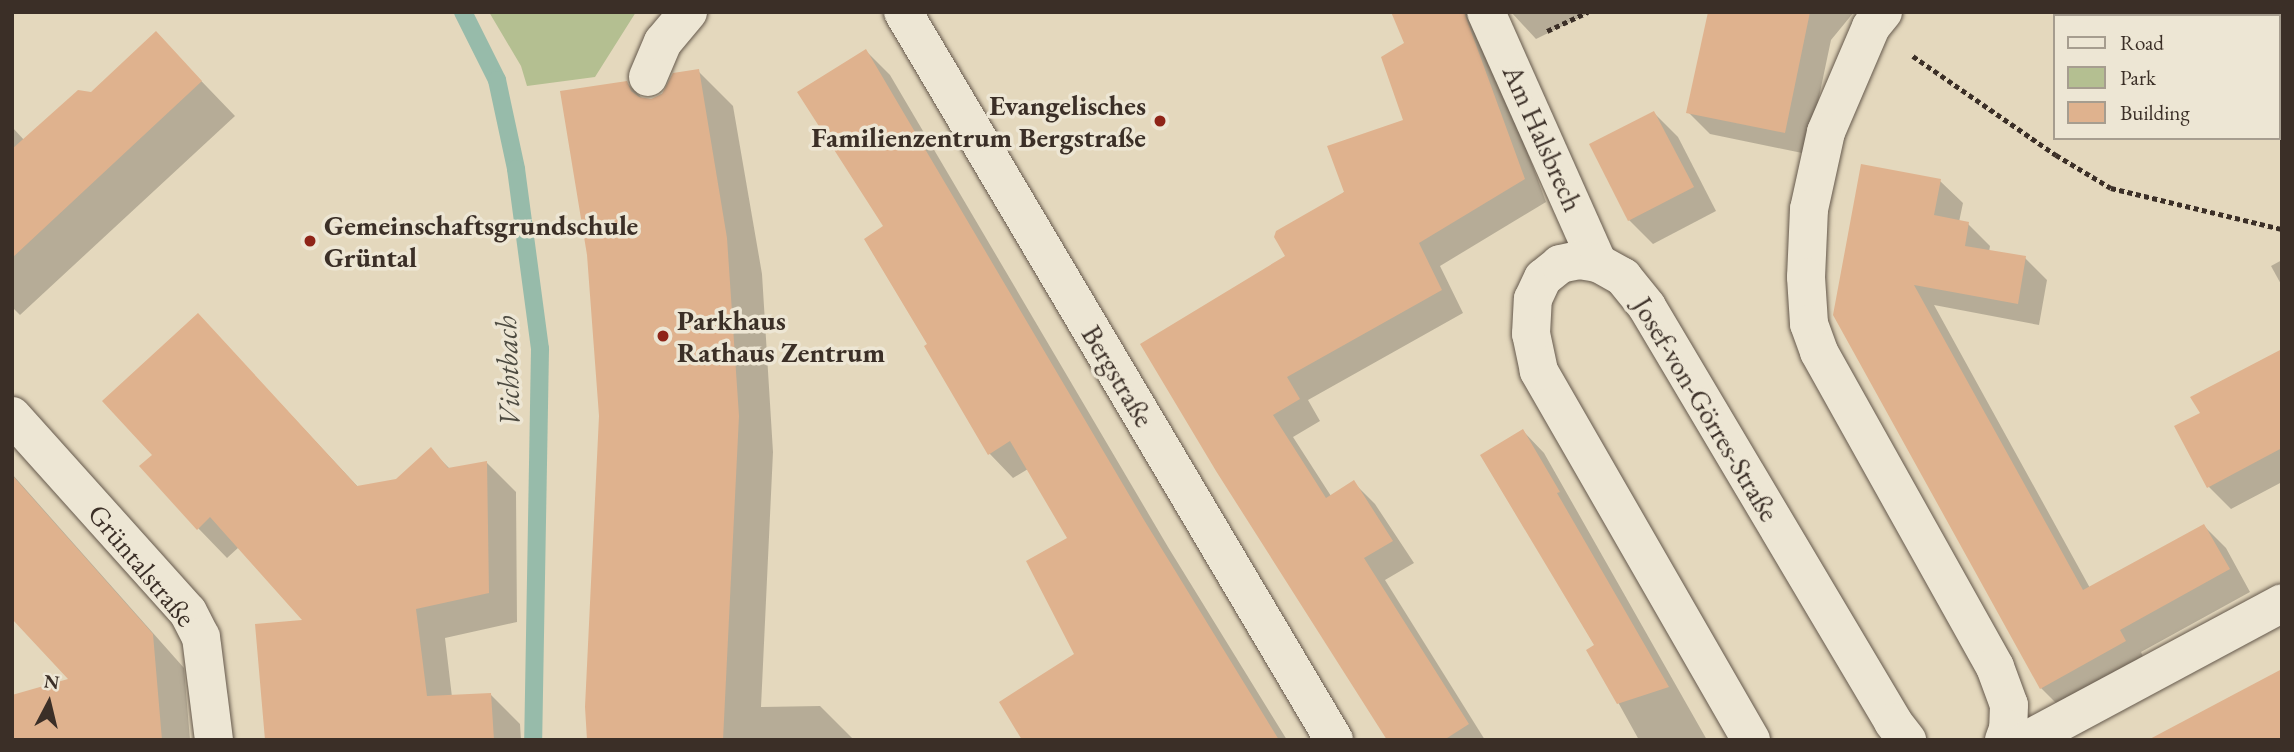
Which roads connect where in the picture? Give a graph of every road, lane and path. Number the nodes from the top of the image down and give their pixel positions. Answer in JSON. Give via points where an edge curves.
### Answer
{"nodes":[{"id":1,"x":688,"y":12,"type":"edge"},
{"id":2,"x":903,"y":12,"type":"edge"},
{"id":3,"x":1486,"y":12,"type":"edge"},
{"id":4,"x":1877,"y":20,"type":"edge"},
{"id":5,"x":648,"y":77,"type":"dead end"},
{"id":6,"x":2282,"y":229,"type":"edge"},
{"id":7,"x":1598,"y":263,"type":"junction"},
{"id":8,"x":12,"y":416,"type":"edge"},
{"id":9,"x":2282,"y":603,"type":"edge"},
{"id":10,"x":214,"y":740,"type":"edge"},
{"id":11,"x":1334,"y":740,"type":"edge"},
{"id":12,"x":1751,"y":740,"type":"edge"},
{"id":13,"x":1907,"y":740,"type":"edge"},
{"id":14,"x":2004,"y":740,"type":"edge"},
{"id":15,"x":2027,"y":740,"type":"edge"}],
"edges":[{"from":1,"to":5,"type":"street","via":[[663,42]]},
{"from":2,"to":11,"type":"street","name":"Bergstraße"},
{"from":3,"to":7,"type":"street","name":"Am Halsbrech"},
{"from":4,"to":6,"type":"path","via":[[2056,155],[2112,188]]},
{"from":4,"to":14,"type":"street","via":[[1826,132],[1809,209],[1809,324],[1819,352],[1995,667],[2009,705]]},
{"from":7,"to":12,"type":"street","via":[[1560,264],[1543,278],[1533,299],[1531,334],[1539,371]]},
{"from":7,"to":13,"type":"street","name":"Josef-von-Görres-Straße","via":[[1623,277],[1647,307]]},
{"from":8,"to":10,"type":"street","name":"Grüntalstraße","via":[[188,612],[201,636]]},
{"from":9,"to":15,"type":"street"}]}
